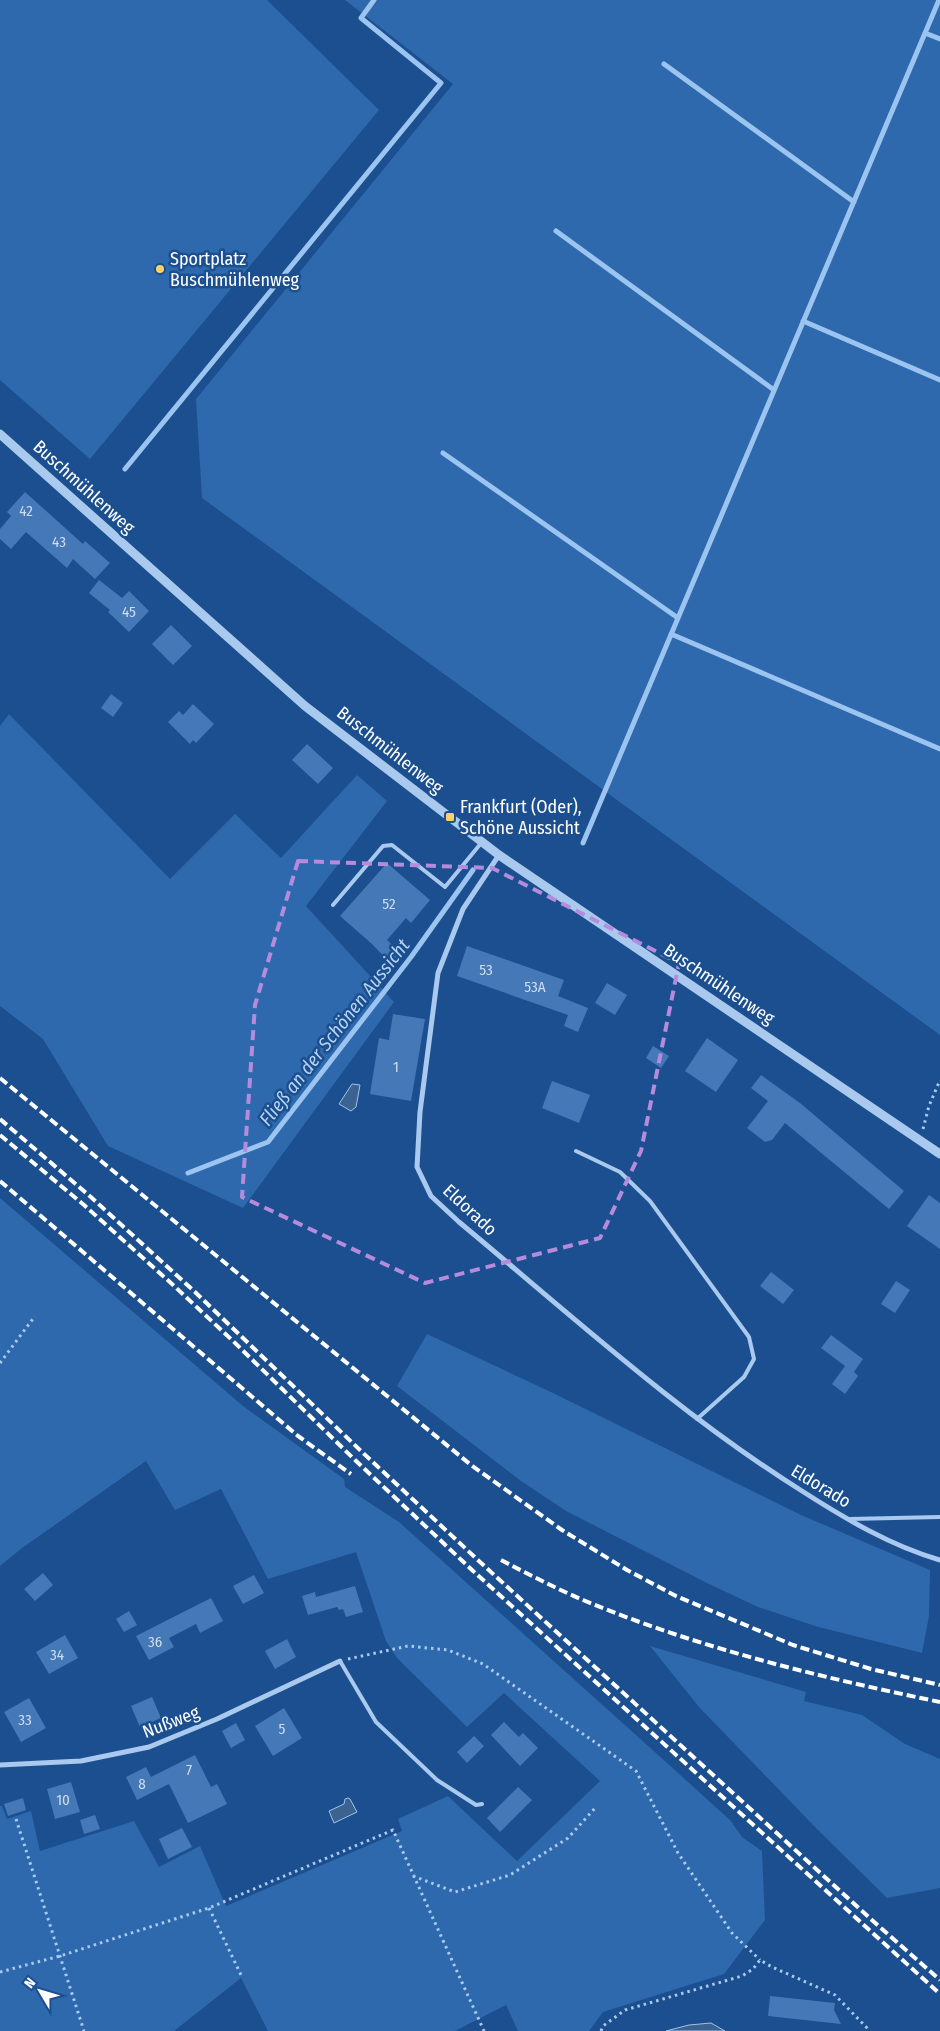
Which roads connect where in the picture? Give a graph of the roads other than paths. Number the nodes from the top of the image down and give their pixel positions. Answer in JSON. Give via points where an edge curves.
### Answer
{"nodes":[{"id":1,"x":0,"y":434,"type":"edge"},
{"id":2,"x":482,"y":842,"type":"junction"},
{"id":3,"x":499,"y":855,"type":"junction"},
{"id":4,"x":333,"y":904,"type":"dead end"},
{"id":5,"x":576,"y":1151,"type":"dead end"},
{"id":6,"x":940,"y":1154,"type":"edge"},
{"id":7,"x":697,"y":1419,"type":"junction"},
{"id":8,"x":940,"y":1518,"type":"edge"},
{"id":9,"x":849,"y":1519,"type":"junction"},
{"id":10,"x":940,"y":1560,"type":"edge"},
{"id":11,"x":340,"y":1661,"type":"joint"},
{"id":12,"x":0,"y":1765,"type":"edge"},
{"id":13,"x":482,"y":1804,"type":"dead end"}],
"edges":[{"from":1,"to":2,"type":"street","name":"Buschmühlenweg","via":[[305,706]]},
{"from":2,"to":3,"type":"street","name":"Buschmühlenweg"},
{"from":2,"to":4,"type":"lane","via":[[445,887],[392,845],[383,846]]},
{"from":3,"to":6,"type":"street","name":"Buschmühlenweg"},
{"from":3,"to":7,"type":"street","name":"Eldorado","via":[[463,909],[438,973],[420,1112],[417,1167],[432,1196],[459,1222]]},
{"from":5,"to":7,"type":"lane","via":[[620,1172],[650,1201],[749,1338],[754,1359],[744,1377]]},
{"from":7,"to":9,"type":"street","name":"Eldorado","via":[[762,1466]]},
{"from":8,"to":9,"type":"lane"},
{"from":9,"to":10,"type":"street","name":"Eldorado","via":[[918,1554]]},
{"from":11,"to":12,"type":"street","name":"Nußweg","via":[[149,1748],[81,1761]]},
{"from":11,"to":13,"type":"lane","via":[[376,1722],[437,1780],[476,1805]]}]}
